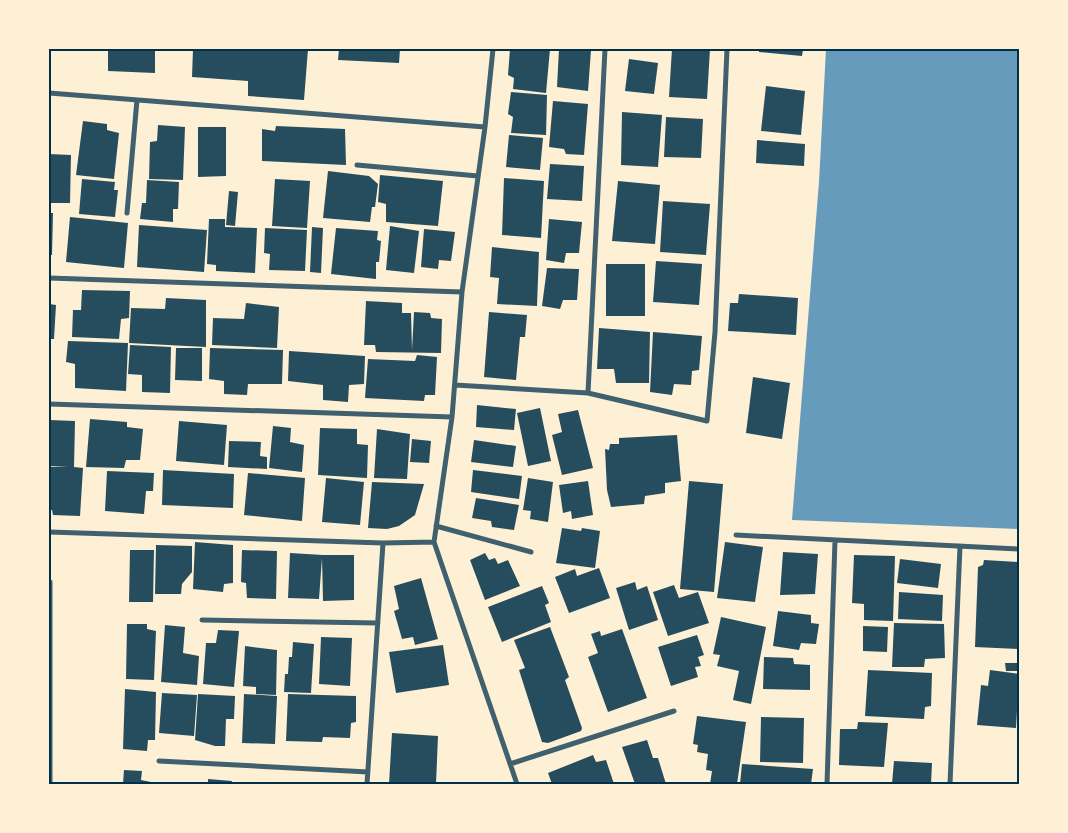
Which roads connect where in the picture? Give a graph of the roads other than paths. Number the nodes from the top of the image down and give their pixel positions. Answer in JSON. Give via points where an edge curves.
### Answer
{"nodes":[{"id":1,"x":493,"y":49,"type":"edge"},
{"id":2,"x":605,"y":49,"type":"edge"},
{"id":3,"x":727,"y":49,"type":"edge"},
{"id":4,"x":49,"y":93,"type":"edge"},
{"id":5,"x":138,"y":100,"type":"junction"},
{"id":6,"x":485,"y":127,"type":"junction"},
{"id":7,"x":357,"y":164,"type":"dead end"},
{"id":8,"x":478,"y":176,"type":"junction"},
{"id":9,"x":127,"y":213,"type":"dead end"},
{"id":10,"x":49,"y":278,"type":"edge"},
{"id":11,"x":462,"y":292,"type":"junction"},
{"id":12,"x":455,"y":385,"type":"junction"},
{"id":13,"x":588,"y":393,"type":"junction"},
{"id":14,"x":49,"y":404,"type":"edge"},
{"id":15,"x":452,"y":417,"type":"junction"},
{"id":16,"x":436,"y":526,"type":"junction"},
{"id":17,"x":49,"y":532,"type":"edge"},
{"id":18,"x":736,"y":535,"type":"dead end"},
{"id":19,"x":836,"y":540,"type":"junction"},
{"id":20,"x":434,"y":542,"type":"junction"},
{"id":21,"x":383,"y":544,"type":"junction"},
{"id":22,"x":960,"y":546,"type":"junction"},
{"id":23,"x":1019,"y":548,"type":"edge"},
{"id":24,"x":531,"y":552,"type":"dead end"},
{"id":25,"x":49,"y":582,"type":"edge"},
{"id":26,"x":202,"y":620,"type":"dead end"},
{"id":27,"x":378,"y":623,"type":"junction"},
{"id":28,"x":674,"y":711,"type":"dead end"},
{"id":29,"x":159,"y":761,"type":"dead end"},
{"id":30,"x":510,"y":764,"type":"junction"},
{"id":31,"x":368,"y":772,"type":"junction"},
{"id":32,"x":50,"y":784,"type":"edge"},
{"id":33,"x":368,"y":784,"type":"edge"},
{"id":34,"x":517,"y":784,"type":"edge"},
{"id":35,"x":827,"y":784,"type":"edge"},
{"id":36,"x":950,"y":784,"type":"edge"}],
"edges":[{"from":1,"to":6,"type":"street"},
{"from":2,"to":13,"type":"street"},
{"from":3,"to":13,"type":"street","via":[[715,332],[707,420]]},
{"from":4,"to":5,"type":"street"},
{"from":5,"to":6,"type":"street"},
{"from":5,"to":9,"type":"street"},
{"from":6,"to":8,"type":"street"},
{"from":7,"to":8,"type":"street"},
{"from":8,"to":11,"type":"street"},
{"from":10,"to":11,"type":"street"},
{"from":11,"to":12,"type":"street"},
{"from":12,"to":13,"type":"street"},
{"from":12,"to":15,"type":"street"},
{"from":14,"to":15,"type":"street"},
{"from":15,"to":16,"type":"street"},
{"from":16,"to":20,"type":"street"},
{"from":16,"to":24,"type":"street"},
{"from":17,"to":21,"type":"street"},
{"from":18,"to":19,"type":"street"},
{"from":19,"to":22,"type":"street"},
{"from":19,"to":35,"type":"street"},
{"from":20,"to":21,"type":"street"},
{"from":20,"to":30,"type":"street"},
{"from":21,"to":27,"type":"street"},
{"from":22,"to":23,"type":"street"},
{"from":22,"to":36,"type":"street"},
{"from":25,"to":32,"type":"street"},
{"from":26,"to":27,"type":"street"},
{"from":27,"to":31,"type":"street"},
{"from":28,"to":30,"type":"street"},
{"from":29,"to":31,"type":"street"},
{"from":30,"to":34,"type":"street"},
{"from":31,"to":33,"type":"street"}]}
